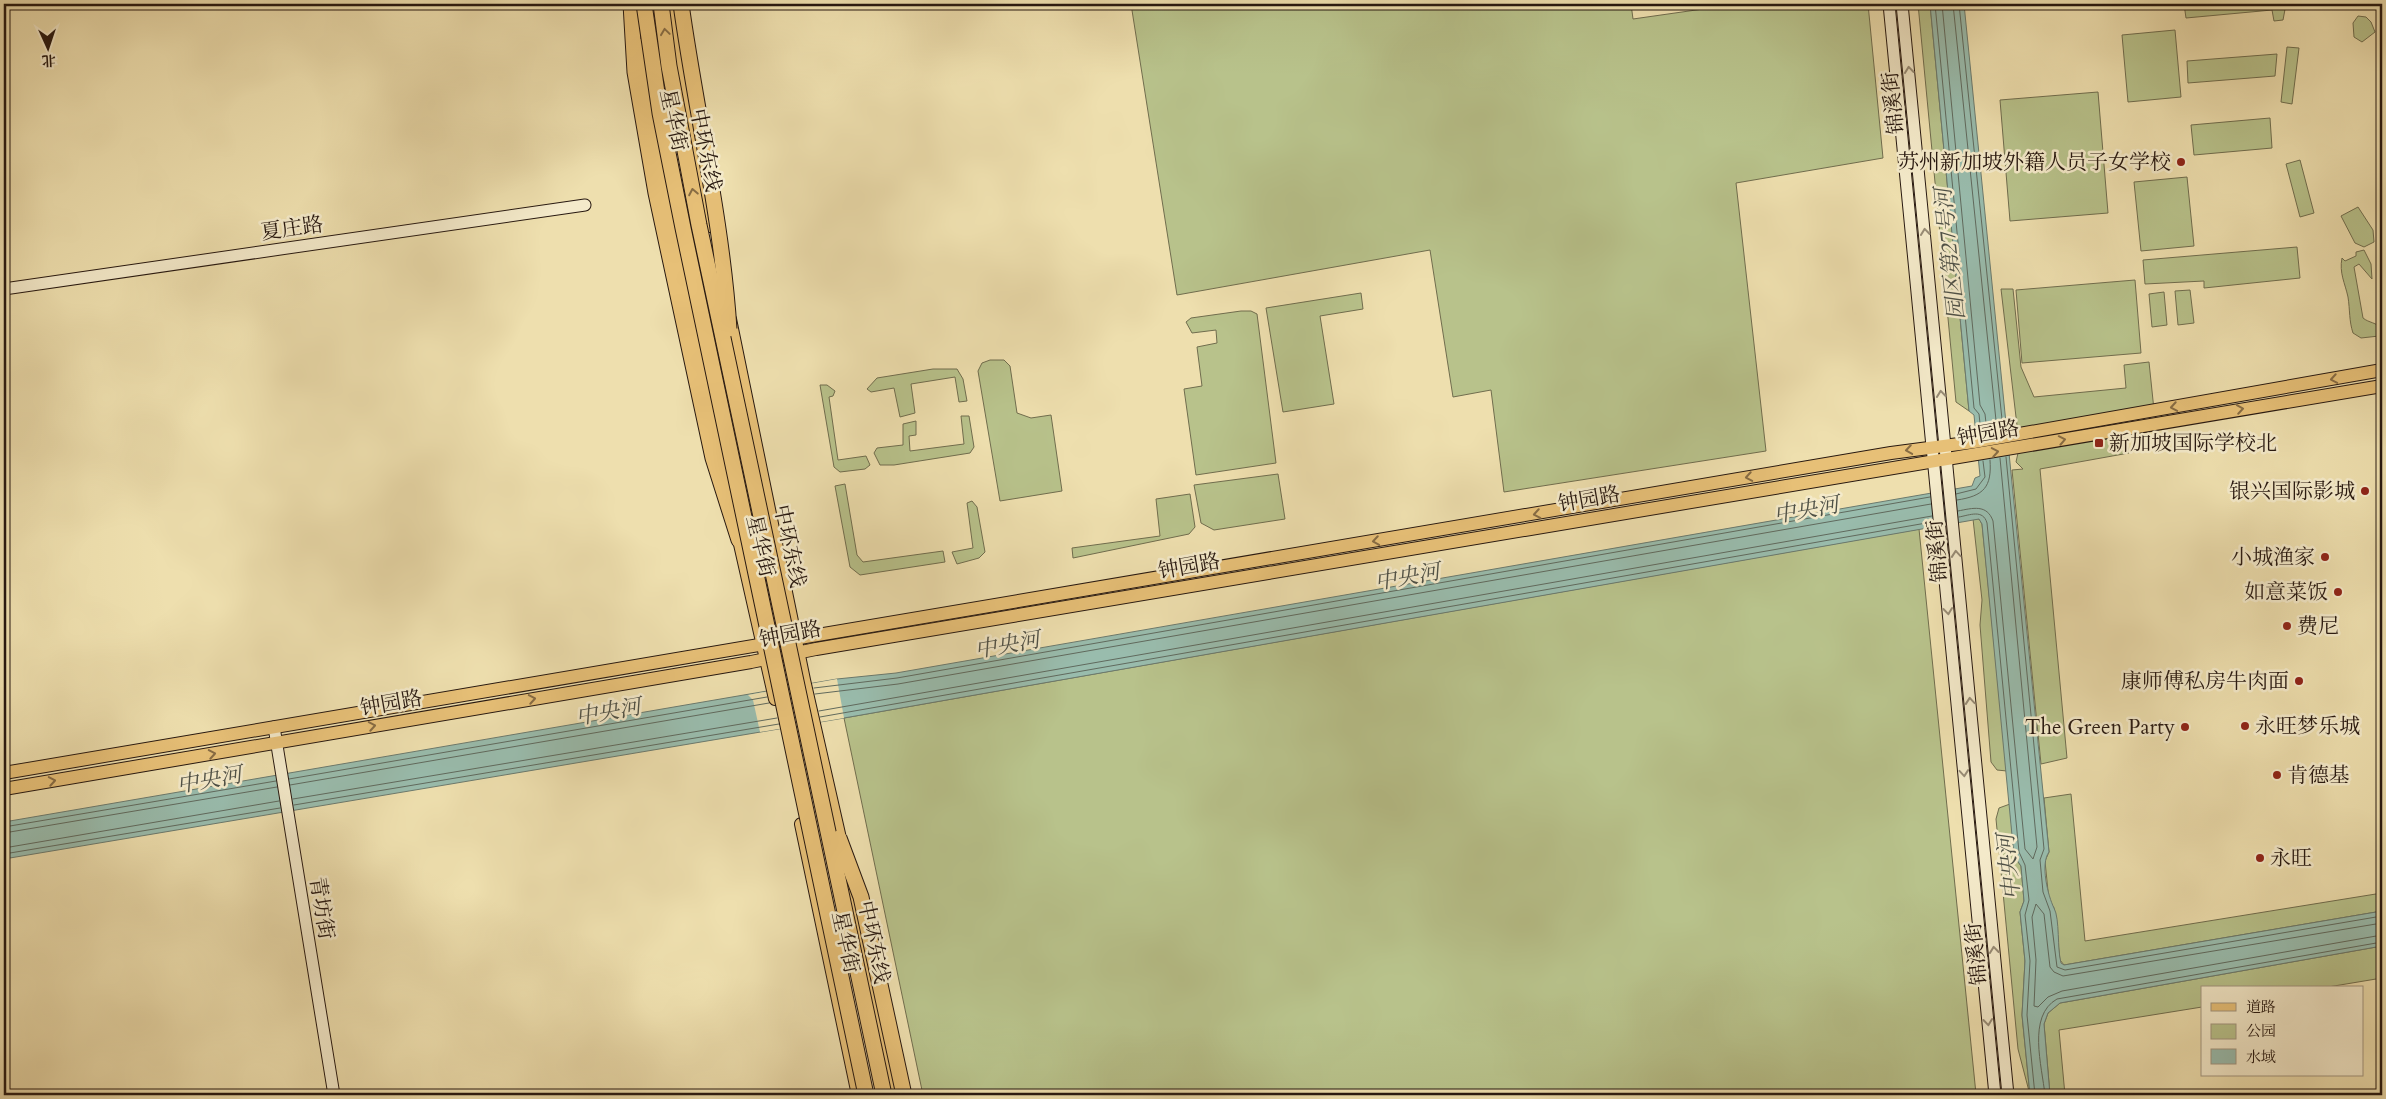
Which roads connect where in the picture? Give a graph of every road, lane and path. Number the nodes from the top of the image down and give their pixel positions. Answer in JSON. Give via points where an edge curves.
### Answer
{"nodes":[{"id":1,"x":631,"y":4,"type":"edge"},
{"id":2,"x":636,"y":4,"type":"edge"},
{"id":3,"x":644,"y":4,"type":"edge"},
{"id":4,"x":661,"y":4,"type":"edge"},
{"id":5,"x":673,"y":4,"type":"edge"},
{"id":6,"x":681,"y":4,"type":"edge"},
{"id":7,"x":1889,"y":4,"type":"edge"},
{"id":8,"x":1902,"y":4,"type":"edge"},
{"id":9,"x":586,"y":205,"type":"dead end"},
{"id":10,"x":4,"y":289,"type":"edge"},
{"id":11,"x":2382,"y":370,"type":"edge"},
{"id":12,"x":733,"y":380,"type":"junction"},
{"id":13,"x":2382,"y":386,"type":"edge"},
{"id":14,"x":1946,"y":445,"type":"junction"},
{"id":15,"x":1932,"y":446,"type":"junction"},
{"id":16,"x":1948,"y":460,"type":"junction"},
{"id":17,"x":1934,"y":461,"type":"junction"},
{"id":18,"x":739,"y":540,"type":"junction"},
{"id":19,"x":795,"y":638,"type":"junction"},
{"id":20,"x":763,"y":645,"type":"junction"},
{"id":21,"x":798,"y":652,"type":"junction"},
{"id":22,"x":766,"y":659,"type":"junction"},
{"id":23,"x":274,"y":728,"type":"junction"},
{"id":24,"x":276,"y":743,"type":"junction"},
{"id":25,"x":4,"y":773,"type":"edge"},
{"id":26,"x":4,"y":789,"type":"edge"},
{"id":27,"x":822,"y":795,"type":"junction"},
{"id":28,"x":334,"y":1095,"type":"edge"},
{"id":29,"x":858,"y":1095,"type":"edge"},
{"id":30,"x":866,"y":1095,"type":"edge"},
{"id":31,"x":884,"y":1095,"type":"edge"},
{"id":32,"x":894,"y":1095,"type":"edge"},
{"id":33,"x":904,"y":1095,"type":"edge"},
{"id":34,"x":1995,"y":1095,"type":"edge"},
{"id":35,"x":2008,"y":1095,"type":"edge"}],
"edges":[{"from":1,"to":18,"type":"highway","via":[[632,45],[640,107],[713,458]]},
{"from":2,"to":18,"type":"main road","name":"星华街","via":[[643,69]]},
{"from":3,"to":30,"type":"highway","name":"中环东线","bridge":true,"via":[[660,113],[683,228]]},
{"from":12,"to":4,"type":"highway","name":"中环东线","one_way":true,"bridge":true,"via":[[681,129]]},
{"from":5,"to":19,"type":"main road","name":"星华街","via":[[708,214]]},
{"from":6,"to":12,"type":"highway","bridge":true,"via":[[727,289]]},
{"from":7,"to":15,"type":"main road","name":"锦溪街"},
{"from":14,"to":8,"type":"main road","name":"锦溪街","one_way":true},
{"from":9,"to":10,"type":"main road","name":"夏庄路"},
{"from":11,"to":14,"type":"main road","name":"钟园路","one_way":true},
{"from":12,"to":27,"type":"highway","name":"中环东线","bridge":true},
{"from":16,"to":13,"type":"main road","name":"钟园路","one_way":true},
{"from":14,"to":15,"type":"main road","name":"钟园路"},
{"from":14,"to":16,"type":"main road","name":"锦溪街"},
{"from":15,"to":17,"type":"main road","name":"锦溪街"},
{"from":15,"to":19,"type":"main road","name":"钟园路","one_way":true},
{"from":16,"to":17,"type":"main road","name":"钟园路"},
{"from":35,"to":16,"type":"main road","name":"锦溪街","one_way":true},
{"from":17,"to":21,"type":"main road","name":"钟园路"},
{"from":17,"to":34,"type":"main road","name":"锦溪街","one_way":true},
{"from":18,"to":20,"type":"main road","name":"星华街"},
{"from":19,"to":20,"type":"main road","name":"钟园路"},
{"from":19,"to":21,"type":"main road","name":"星华街"},
{"from":20,"to":22,"type":"main road","name":"星华街"},
{"from":20,"to":23,"type":"main road","name":"钟园路"},
{"from":21,"to":22,"type":"main road","name":"钟园路"},
{"from":21,"to":32,"type":"main road","name":"星华街"},
{"from":24,"to":22,"type":"main road","name":"钟园路","one_way":true},
{"from":22,"to":29,"type":"main road","name":"星华街"},
{"from":23,"to":24,"type":"main road","name":"青坊街"},
{"from":23,"to":25,"type":"main road","name":"钟园路"},
{"from":26,"to":24,"type":"main road","name":"钟园路","one_way":true},
{"from":24,"to":28,"type":"main road","name":"青坊街"},
{"from":27,"to":31,"type":"highway","name":"中环东线","bridge":true},
{"from":27,"to":33,"type":"highway","bridge":true,"via":[[861,897]]}]}
